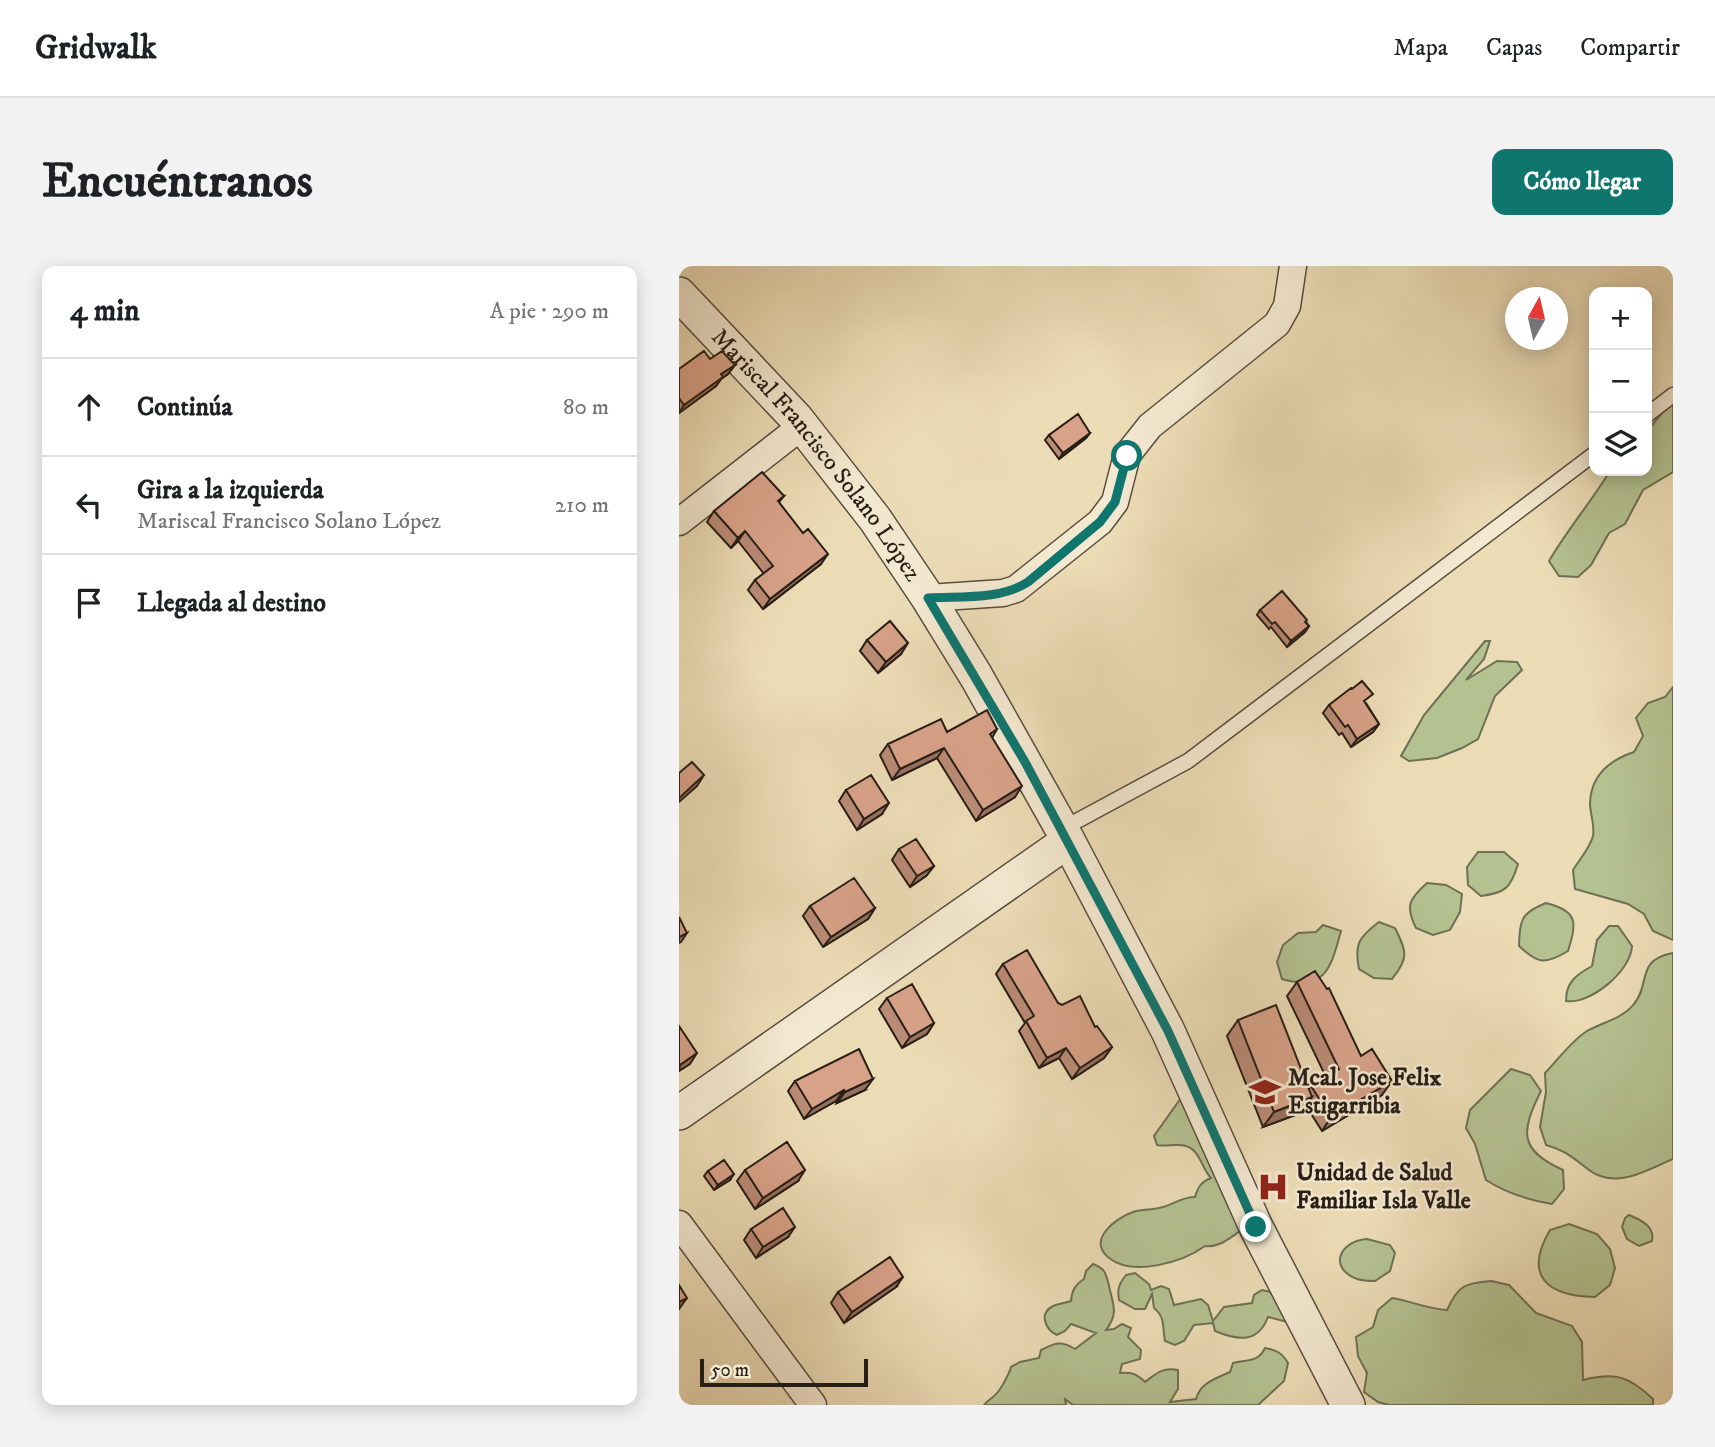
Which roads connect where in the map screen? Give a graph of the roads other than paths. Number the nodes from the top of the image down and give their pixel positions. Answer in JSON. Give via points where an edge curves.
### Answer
{"nodes":[{"id":1,"x":1293,"y":266,"type":"edge"},
{"id":2,"x":679,"y":294,"type":"edge"},
{"id":3,"x":1673,"y":395,"type":"edge"},
{"id":4,"x":1650,"y":413,"type":"edge"},
{"id":5,"x":802,"y":426,"type":"junction"},
{"id":6,"x":1589,"y":458,"type":"edge"},
{"id":7,"x":679,"y":522,"type":"edge"},
{"id":8,"x":928,"y":598,"type":"junction"},
{"id":9,"x":1065,"y":835,"type":"junction"},
{"id":10,"x":679,"y":1113,"type":"edge"},
{"id":11,"x":679,"y":1224,"type":"edge"},
{"id":12,"x":813,"y":1405,"type":"edge"},
{"id":13,"x":1348,"y":1405,"type":"edge"}],
"edges":[{"from":1,"to":8,"type":"street","via":[[1287,306],[1277,324],[1150,426],[1127,456],[1115,502],[1100,522],[1016,589]]},
{"from":2,"to":5,"type":"street","name":"Mariscal Francisco Solano López"},
{"from":3,"to":4,"type":"lane"},
{"from":5,"to":7,"type":"street"},
{"from":5,"to":8,"type":"street","name":"Mariscal Francisco Solano López"},
{"from":6,"to":9,"type":"lane","via":[[1188,761]]},
{"from":8,"to":9,"type":"street","name":"Mariscal Francisco Solano López"},
{"from":9,"to":10,"type":"street"},
{"from":9,"to":13,"type":"street","name":"Mariscal Francisco Solano López","via":[[1168,1031],[1256,1227]]},
{"from":11,"to":12,"type":"street"}]}
